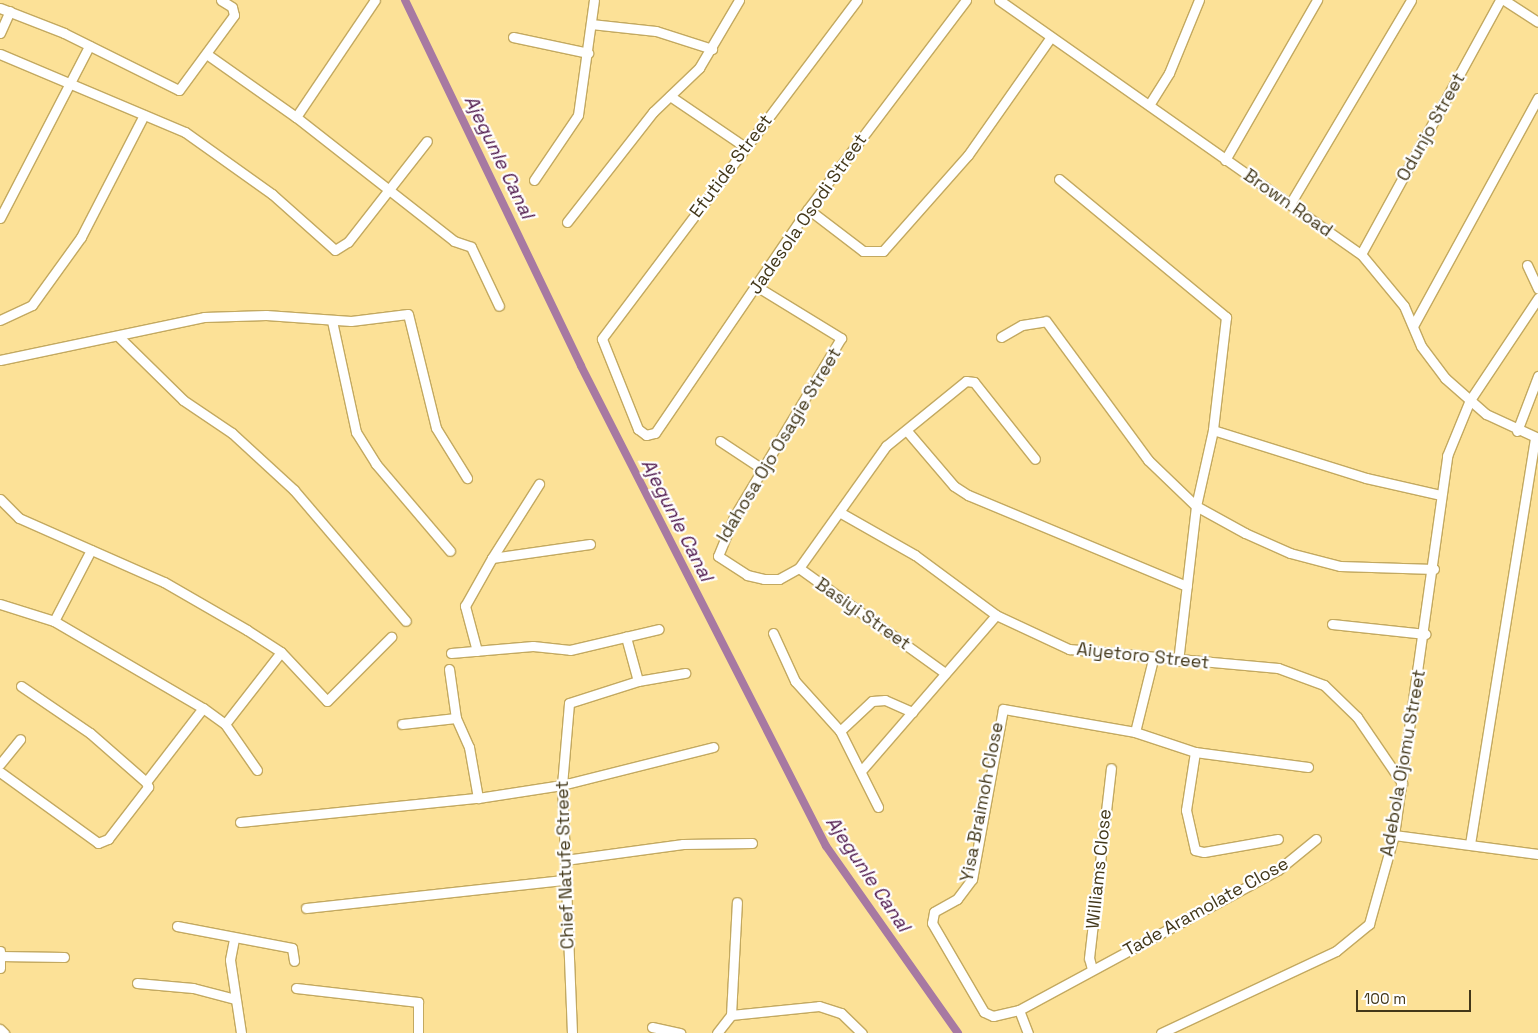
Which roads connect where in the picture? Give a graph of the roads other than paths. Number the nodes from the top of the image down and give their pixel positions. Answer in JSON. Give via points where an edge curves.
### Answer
{"nodes":[{"id":1,"x":221,"y":0,"type":"edge"},
{"id":2,"x":374,"y":0,"type":"edge"},
{"id":3,"x":594,"y":0,"type":"edge"},
{"id":4,"x":739,"y":0,"type":"edge"},
{"id":5,"x":857,"y":0,"type":"edge"},
{"id":6,"x":966,"y":0,"type":"edge"},
{"id":7,"x":998,"y":0,"type":"edge"},
{"id":8,"x":1199,"y":0,"type":"edge"},
{"id":9,"x":1317,"y":0,"type":"edge"},
{"id":10,"x":1412,"y":0,"type":"edge"},
{"id":11,"x":1502,"y":0,"type":"edge"},
{"id":12,"x":0,"y":8,"type":"edge"},
{"id":13,"x":10,"y":11,"type":"junction"},
{"id":14,"x":1538,"y":22,"type":"edge"},
{"id":15,"x":591,"y":24,"type":"junction"},
{"id":16,"x":0,"y":33,"type":"edge"},
{"id":17,"x":513,"y":36,"type":"dead end"},
{"id":18,"x":1050,"y":37,"type":"junction"},
{"id":19,"x":89,"y":46,"type":"junction"},
{"id":20,"x":712,"y":49,"type":"junction"},
{"id":21,"x":588,"y":53,"type":"junction"},
{"id":22,"x":0,"y":54,"type":"edge"},
{"id":23,"x":208,"y":55,"type":"junction"},
{"id":24,"x":69,"y":83,"type":"junction"},
{"id":25,"x":670,"y":96,"type":"junction"},
{"id":26,"x":1538,"y":98,"type":"edge"},
{"id":27,"x":1149,"y":105,"type":"junction"},
{"id":28,"x":144,"y":115,"type":"junction"},
{"id":29,"x":296,"y":117,"type":"junction"},
{"id":30,"x":427,"y":141,"type":"dead end"},
{"id":31,"x":745,"y":147,"type":"junction"},
{"id":32,"x":1225,"y":160,"type":"junction"},
{"id":33,"x":1059,"y":179,"type":"dead end"},
{"id":34,"x":534,"y":180,"type":"dead end"},
{"id":35,"x":388,"y":192,"type":"junction"},
{"id":36,"x":1290,"y":204,"type":"junction"},
{"id":37,"x":808,"y":210,"type":"junction"},
{"id":38,"x":0,"y":218,"type":"edge"},
{"id":39,"x":567,"y":222,"type":"dead end"},
{"id":40,"x":1361,"y":254,"type":"junction"},
{"id":41,"x":1527,"y":265,"type":"dead end"},
{"id":42,"x":756,"y":286,"type":"junction"},
{"id":43,"x":1538,"y":289,"type":"edge"},
{"id":44,"x":1538,"y":298,"type":"edge"},
{"id":45,"x":499,"y":306,"type":"dead end"},
{"id":46,"x":0,"y":320,"type":"edge"},
{"id":47,"x":332,"y":321,"type":"junction"},
{"id":48,"x":1413,"y":326,"type":"junction"},
{"id":49,"x":119,"y":337,"type":"junction"},
{"id":50,"x":1001,"y":337,"type":"dead end"},
{"id":51,"x":0,"y":360,"type":"edge"},
{"id":52,"x":1538,"y":376,"type":"edge"},
{"id":53,"x":1470,"y":400,"type":"junction"},
{"id":54,"x":1213,"y":430,"type":"junction"},
{"id":55,"x":1517,"y":431,"type":"junction"},
{"id":56,"x":906,"y":432,"type":"junction"},
{"id":57,"x":655,"y":433,"type":"joint"},
{"id":58,"x":1536,"y":438,"type":"edge"},
{"id":59,"x":720,"y":441,"type":"dead end"},
{"id":60,"x":1035,"y":459,"type":"dead end"},
{"id":61,"x":764,"y":470,"type":"junction"},
{"id":62,"x":467,"y":478,"type":"dead end"},
{"id":63,"x":539,"y":484,"type":"dead end"},
{"id":64,"x":1440,"y":495,"type":"junction"},
{"id":65,"x":0,"y":499,"type":"edge"},
{"id":66,"x":1196,"y":506,"type":"junction"},
{"id":67,"x":841,"y":513,"type":"junction"},
{"id":68,"x":590,"y":544,"type":"dead end"},
{"id":69,"x":91,"y":550,"type":"junction"},
{"id":70,"x":450,"y":551,"type":"dead end"},
{"id":71,"x":492,"y":558,"type":"junction"},
{"id":72,"x":799,"y":568,"type":"junction"},
{"id":73,"x":1434,"y":569,"type":"junction"},
{"id":74,"x":779,"y":579,"type":"joint"},
{"id":75,"x":1187,"y":586,"type":"junction"},
{"id":76,"x":0,"y":604,"type":"edge"},
{"id":77,"x":996,"y":615,"type":"junction"},
{"id":78,"x":54,"y":621,"type":"junction"},
{"id":79,"x":406,"y":621,"type":"dead end"},
{"id":80,"x":1332,"y":624,"type":"dead end"},
{"id":81,"x":659,"y":629,"type":"dead end"},
{"id":82,"x":773,"y":634,"type":"dead end"},
{"id":83,"x":1424,"y":634,"type":"junction"},
{"id":84,"x":391,"y":637,"type":"dead end"},
{"id":85,"x":626,"y":637,"type":"junction"},
{"id":86,"x":477,"y":651,"type":"junction"},
{"id":87,"x":281,"y":652,"type":"junction"},
{"id":88,"x":451,"y":653,"type":"dead end"},
{"id":89,"x":1153,"y":659,"type":"junction"},
{"id":90,"x":1178,"y":661,"type":"junction"},
{"id":91,"x":449,"y":669,"type":"dead end"},
{"id":92,"x":685,"y":672,"type":"dead end"},
{"id":93,"x":945,"y":673,"type":"junction"},
{"id":94,"x":638,"y":680,"type":"junction"},
{"id":95,"x":21,"y":686,"type":"dead end"},
{"id":96,"x":203,"y":708,"type":"junction"},
{"id":97,"x":912,"y":712,"type":"junction"},
{"id":98,"x":456,"y":718,"type":"junction"},
{"id":99,"x":226,"y":724,"type":"junction"},
{"id":100,"x":402,"y":724,"type":"dead end"},
{"id":101,"x":840,"y":731,"type":"junction"},
{"id":102,"x":1135,"y":732,"type":"junction"},
{"id":103,"x":20,"y":739,"type":"dead end"},
{"id":104,"x":714,"y":746,"type":"dead end"},
{"id":105,"x":1195,"y":752,"type":"junction"},
{"id":106,"x":0,"y":764,"type":"edge"},
{"id":107,"x":1308,"y":767,"type":"dead end"},
{"id":108,"x":1110,"y":768,"type":"dead end"},
{"id":109,"x":257,"y":770,"type":"dead end"},
{"id":110,"x":861,"y":771,"type":"junction"},
{"id":111,"x":0,"y":772,"type":"edge"},
{"id":112,"x":146,"y":782,"type":"junction"},
{"id":113,"x":1402,"y":783,"type":"junction"},
{"id":114,"x":562,"y":785,"type":"junction"},
{"id":115,"x":478,"y":798,"type":"junction"},
{"id":116,"x":878,"y":807,"type":"dead end"},
{"id":117,"x":240,"y":822,"type":"dead end"},
{"id":118,"x":1394,"y":835,"type":"junction"},
{"id":119,"x":1278,"y":838,"type":"dead end"},
{"id":120,"x":1316,"y":838,"type":"dead end"},
{"id":121,"x":752,"y":843,"type":"dead end"},
{"id":122,"x":1470,"y":844,"type":"junction"},
{"id":123,"x":1538,"y":854,"type":"edge"},
{"id":124,"x":565,"y":860,"type":"junction"},
{"id":125,"x":565,"y":880,"type":"junction"},
{"id":126,"x":737,"y":902,"type":"dead end"},
{"id":127,"x":306,"y":908,"type":"dead end"},
{"id":128,"x":177,"y":926,"type":"dead end"},
{"id":129,"x":234,"y":939,"type":"junction"},
{"id":130,"x":0,"y":951,"type":"edge"},
{"id":131,"x":0,"y":956,"type":"edge"},
{"id":132,"x":64,"y":956,"type":"dead end"},
{"id":133,"x":294,"y":961,"type":"dead end"},
{"id":134,"x":0,"y":968,"type":"edge"},
{"id":135,"x":1092,"y":969,"type":"junction"},
{"id":136,"x":137,"y":983,"type":"dead end"},
{"id":137,"x":296,"y":988,"type":"dead end"},
{"id":138,"x":235,"y":999,"type":"junction"},
{"id":139,"x":1019,"y":1010,"type":"junction"},
{"id":140,"x":731,"y":1015,"type":"junction"},
{"id":141,"x":652,"y":1027,"type":"dead end"},
{"id":142,"x":0,"y":1029,"type":"edge"},
{"id":143,"x":4,"y":1033,"type":"edge"},
{"id":144,"x":240,"y":1033,"type":"edge"},
{"id":145,"x":418,"y":1033,"type":"edge"},
{"id":146,"x":572,"y":1033,"type":"edge"},
{"id":147,"x":680,"y":1033,"type":"edge"},
{"id":148,"x":717,"y":1033,"type":"edge"},
{"id":149,"x":862,"y":1033,"type":"edge"},
{"id":150,"x":1028,"y":1033,"type":"edge"},
{"id":151,"x":1161,"y":1033,"type":"edge"}],
"edges":[{"from":1,"to":23,"type":"street","via":[[232,7],[234,15]]},
{"from":2,"to":29,"type":"street"},
{"from":3,"to":15,"type":"street"},
{"from":4,"to":20,"type":"street"},
{"from":5,"to":31,"type":"street","name":"Efutide Street"},
{"from":6,"to":37,"type":"street","name":"Jadesola Osodi Street"},
{"from":7,"to":18,"type":"street","name":"Brown Road"},
{"from":8,"to":27,"type":"street","via":[[1170,73]]},
{"from":9,"to":32,"type":"street"},
{"from":10,"to":36,"type":"street"},
{"from":11,"to":14,"type":"street"},
{"from":11,"to":40,"type":"street","name":"Odunjo Street"},
{"from":12,"to":13,"type":"street"},
{"from":13,"to":16,"type":"street"},
{"from":13,"to":19,"type":"street"},
{"from":15,"to":20,"type":"street","via":[[656,31]]},
{"from":15,"to":21,"type":"street"},
{"from":17,"to":21,"type":"street"},
{"from":18,"to":27,"type":"street","name":"Brown Road"},
{"from":18,"to":37,"type":"street","via":[[968,155],[882,251],[863,251]]},
{"from":19,"to":23,"type":"street","via":[[179,90]]},
{"from":19,"to":24,"type":"street"},
{"from":20,"to":25,"type":"street"},
{"from":21,"to":34,"type":"street","via":[[572,129]]},
{"from":22,"to":24,"type":"street"},
{"from":23,"to":29,"type":"street"},
{"from":24,"to":28,"type":"street"},
{"from":24,"to":38,"type":"street"},
{"from":25,"to":31,"type":"street"},
{"from":25,"to":39,"type":"street"},
{"from":26,"to":48,"type":"street"},
{"from":27,"to":32,"type":"street","name":"Brown Road"},
{"from":28,"to":35,"type":"street","via":[[213,149],[335,250],[348,242]]},
{"from":28,"to":46,"type":"street","via":[[81,236],[32,305]]},
{"from":29,"to":35,"type":"street"},
{"from":30,"to":35,"type":"street"},
{"from":31,"to":57,"type":"street","name":"Efutide Street","via":[[607,333],[603,345],[638,429],[646,435]]},
{"from":32,"to":36,"type":"street","name":"Brown Road"},
{"from":33,"to":54,"type":"street","via":[[1226,317]]},
{"from":35,"to":45,"type":"street","via":[[473,249]]},
{"from":36,"to":40,"type":"street","name":"Brown Road"},
{"from":37,"to":42,"type":"street","name":"Jadesola Osodi Street"},
{"from":40,"to":48,"type":"street","name":"Brown Road","via":[[1386,280]]},
{"from":41,"to":43,"type":"street"},
{"from":42,"to":57,"type":"street","name":"Jadesola Osodi Street"},
{"from":42,"to":61,"type":"street","name":"Idahosa Ojo Osagie Street","via":[[841,338]]},
{"from":44,"to":53,"type":"street","name":"Adebola Ojomu Street"},
{"from":47,"to":49,"type":"street","via":[[266,315],[204,317]]},
{"from":47,"to":62,"type":"street","via":[[411,316],[436,428]]},
{"from":47,"to":70,"type":"street","via":[[356,432],[376,464]]},
{"from":48,"to":53,"type":"street","name":"Brown Road","via":[[1421,346],[1445,378]]},
{"from":49,"to":51,"type":"street"},
{"from":49,"to":79,"type":"street","via":[[182,400],[232,433],[294,490]]},
{"from":50,"to":66,"type":"street","via":[[1022,324],[1046,321],[1127,435]]},
{"from":52,"to":55,"type":"street"},
{"from":53,"to":55,"type":"street","name":"Brown Road"},
{"from":53,"to":64,"type":"street","name":"Adebola Ojomu Street","via":[[1448,456]]},
{"from":54,"to":64,"type":"street","via":[[1366,478]]},
{"from":54,"to":66,"type":"street"},
{"from":55,"to":58,"type":"street","name":"Brown Road"},
{"from":56,"to":60,"type":"street","via":[[970,380]]},
{"from":56,"to":67,"type":"street","via":[[868,466]]},
{"from":56,"to":75,"type":"street","via":[[944,476],[968,495]]},
{"from":58,"to":122,"type":"street"},
{"from":59,"to":61,"type":"street"},
{"from":61,"to":74,"type":"street","name":"Idahosa Ojo Osagie Street","via":[[716,552],[748,575]]},
{"from":63,"to":71,"type":"street"},
{"from":64,"to":73,"type":"street","name":"Adebola Ojomu Street"},
{"from":65,"to":69,"type":"street","via":[[19,518]]},
{"from":66,"to":73,"type":"street","via":[[1313,561],[1340,566]]},
{"from":66,"to":75,"type":"street"},
{"from":67,"to":72,"type":"street"},
{"from":67,"to":77,"type":"street","name":"Aiyetoro Street","via":[[915,555]]},
{"from":68,"to":71,"type":"street"},
{"from":69,"to":78,"type":"street"},
{"from":69,"to":87,"type":"street","via":[[164,582]]},
{"from":71,"to":86,"type":"street","via":[[466,606]]},
{"from":72,"to":74,"type":"street","name":"Basiyi Street"},
{"from":72,"to":93,"type":"street","name":"Basiyi Street"},
{"from":73,"to":83,"type":"street","name":"Adebola Ojomu Street"},
{"from":75,"to":90,"type":"street"},
{"from":76,"to":78,"type":"street"},
{"from":77,"to":89,"type":"street","name":"Aiyetoro Street","via":[[1069,649]]},
{"from":77,"to":93,"type":"street"},
{"from":78,"to":96,"type":"street"},
{"from":80,"to":83,"type":"street"},
{"from":81,"to":85,"type":"street"},
{"from":82,"to":101,"type":"street","via":[[795,681]]},
{"from":83,"to":113,"type":"street","name":"Adebola Ojomu Street"},
{"from":84,"to":87,"type":"street","via":[[327,701]]},
{"from":85,"to":86,"type":"street","via":[[570,650],[533,646]]},
{"from":85,"to":94,"type":"street"},
{"from":86,"to":88,"type":"street"},
{"from":87,"to":99,"type":"street"},
{"from":89,"to":90,"type":"street","name":"Aiyetoro Street"},
{"from":89,"to":102,"type":"street"},
{"from":90,"to":113,"type":"street","name":"Aiyetoro Street","via":[[1278,668],[1324,685],[1357,717]]},
{"from":91,"to":98,"type":"street"},
{"from":92,"to":94,"type":"street"},
{"from":93,"to":97,"type":"street"},
{"from":94,"to":114,"type":"street","name":"Chief Natufe Street","via":[[573,699],[569,703]]},
{"from":95,"to":112,"type":"street","via":[[90,733]]},
{"from":96,"to":99,"type":"street"},
{"from":96,"to":112,"type":"street"},
{"from":97,"to":101,"type":"street","via":[[885,700],[872,701]]},
{"from":97,"to":110,"type":"street"},
{"from":98,"to":100,"type":"street"},
{"from":98,"to":115,"type":"street","via":[[469,747]]},
{"from":99,"to":109,"type":"street"},
{"from":101,"to":110,"type":"street"},
{"from":102,"to":105,"type":"street"},
{"from":102,"to":139,"type":"street","name":"Yisa Braimoh Close","via":[[1008,709],[999,712],[972,879],[957,899],[932,917],[934,929],[984,1012],[993,1016]]},
{"from":103,"to":106,"type":"street"},
{"from":104,"to":114,"type":"street"},
{"from":105,"to":107,"type":"street"},
{"from":105,"to":119,"type":"street","via":[[1186,810],[1193,846],[1204,852]]},
{"from":108,"to":135,"type":"street","name":"Williams Close","via":[[1089,958]]},
{"from":110,"to":116,"type":"street"},
{"from":111,"to":112,"type":"street","via":[[98,843],[108,839],[148,787]]},
{"from":113,"to":118,"type":"street","name":"Adebola Ojomu Street"},
{"from":114,"to":115,"type":"street"},
{"from":114,"to":124,"type":"street","name":"Chief Natufe Street"},
{"from":115,"to":117,"type":"street"},
{"from":118,"to":122,"type":"street"},
{"from":118,"to":151,"type":"street","name":"Adebola Ojomu Street","via":[[1376,908],[1364,932],[1336,951]]},
{"from":120,"to":135,"type":"street","name":"Tade Aramolate Close","via":[[1278,870]]},
{"from":121,"to":124,"type":"street","via":[[683,844]]},
{"from":122,"to":123,"type":"street"},
{"from":124,"to":125,"type":"street","name":"Chief Natufe Street"},
{"from":125,"to":127,"type":"street"},
{"from":125,"to":146,"type":"street","name":"Chief Natufe Street"},
{"from":126,"to":140,"type":"street"},
{"from":128,"to":129,"type":"street"},
{"from":129,"to":133,"type":"street","via":[[292,948]]},
{"from":129,"to":138,"type":"street","via":[[230,960]]},
{"from":130,"to":131,"type":"street"},
{"from":131,"to":132,"type":"street"},
{"from":131,"to":134,"type":"street"},
{"from":135,"to":139,"type":"street","name":"Tade Aramolate Close"},
{"from":136,"to":138,"type":"street","via":[[194,988]]},
{"from":137,"to":145,"type":"street","via":[[418,1002]]},
{"from":138,"to":144,"type":"street"},
{"from":139,"to":150,"type":"street"},
{"from":140,"to":148,"type":"street"},
{"from":140,"to":149,"type":"street","via":[[819,1006],[841,1013]]},
{"from":141,"to":147,"type":"street"},
{"from":142,"to":143,"type":"street"}]}
